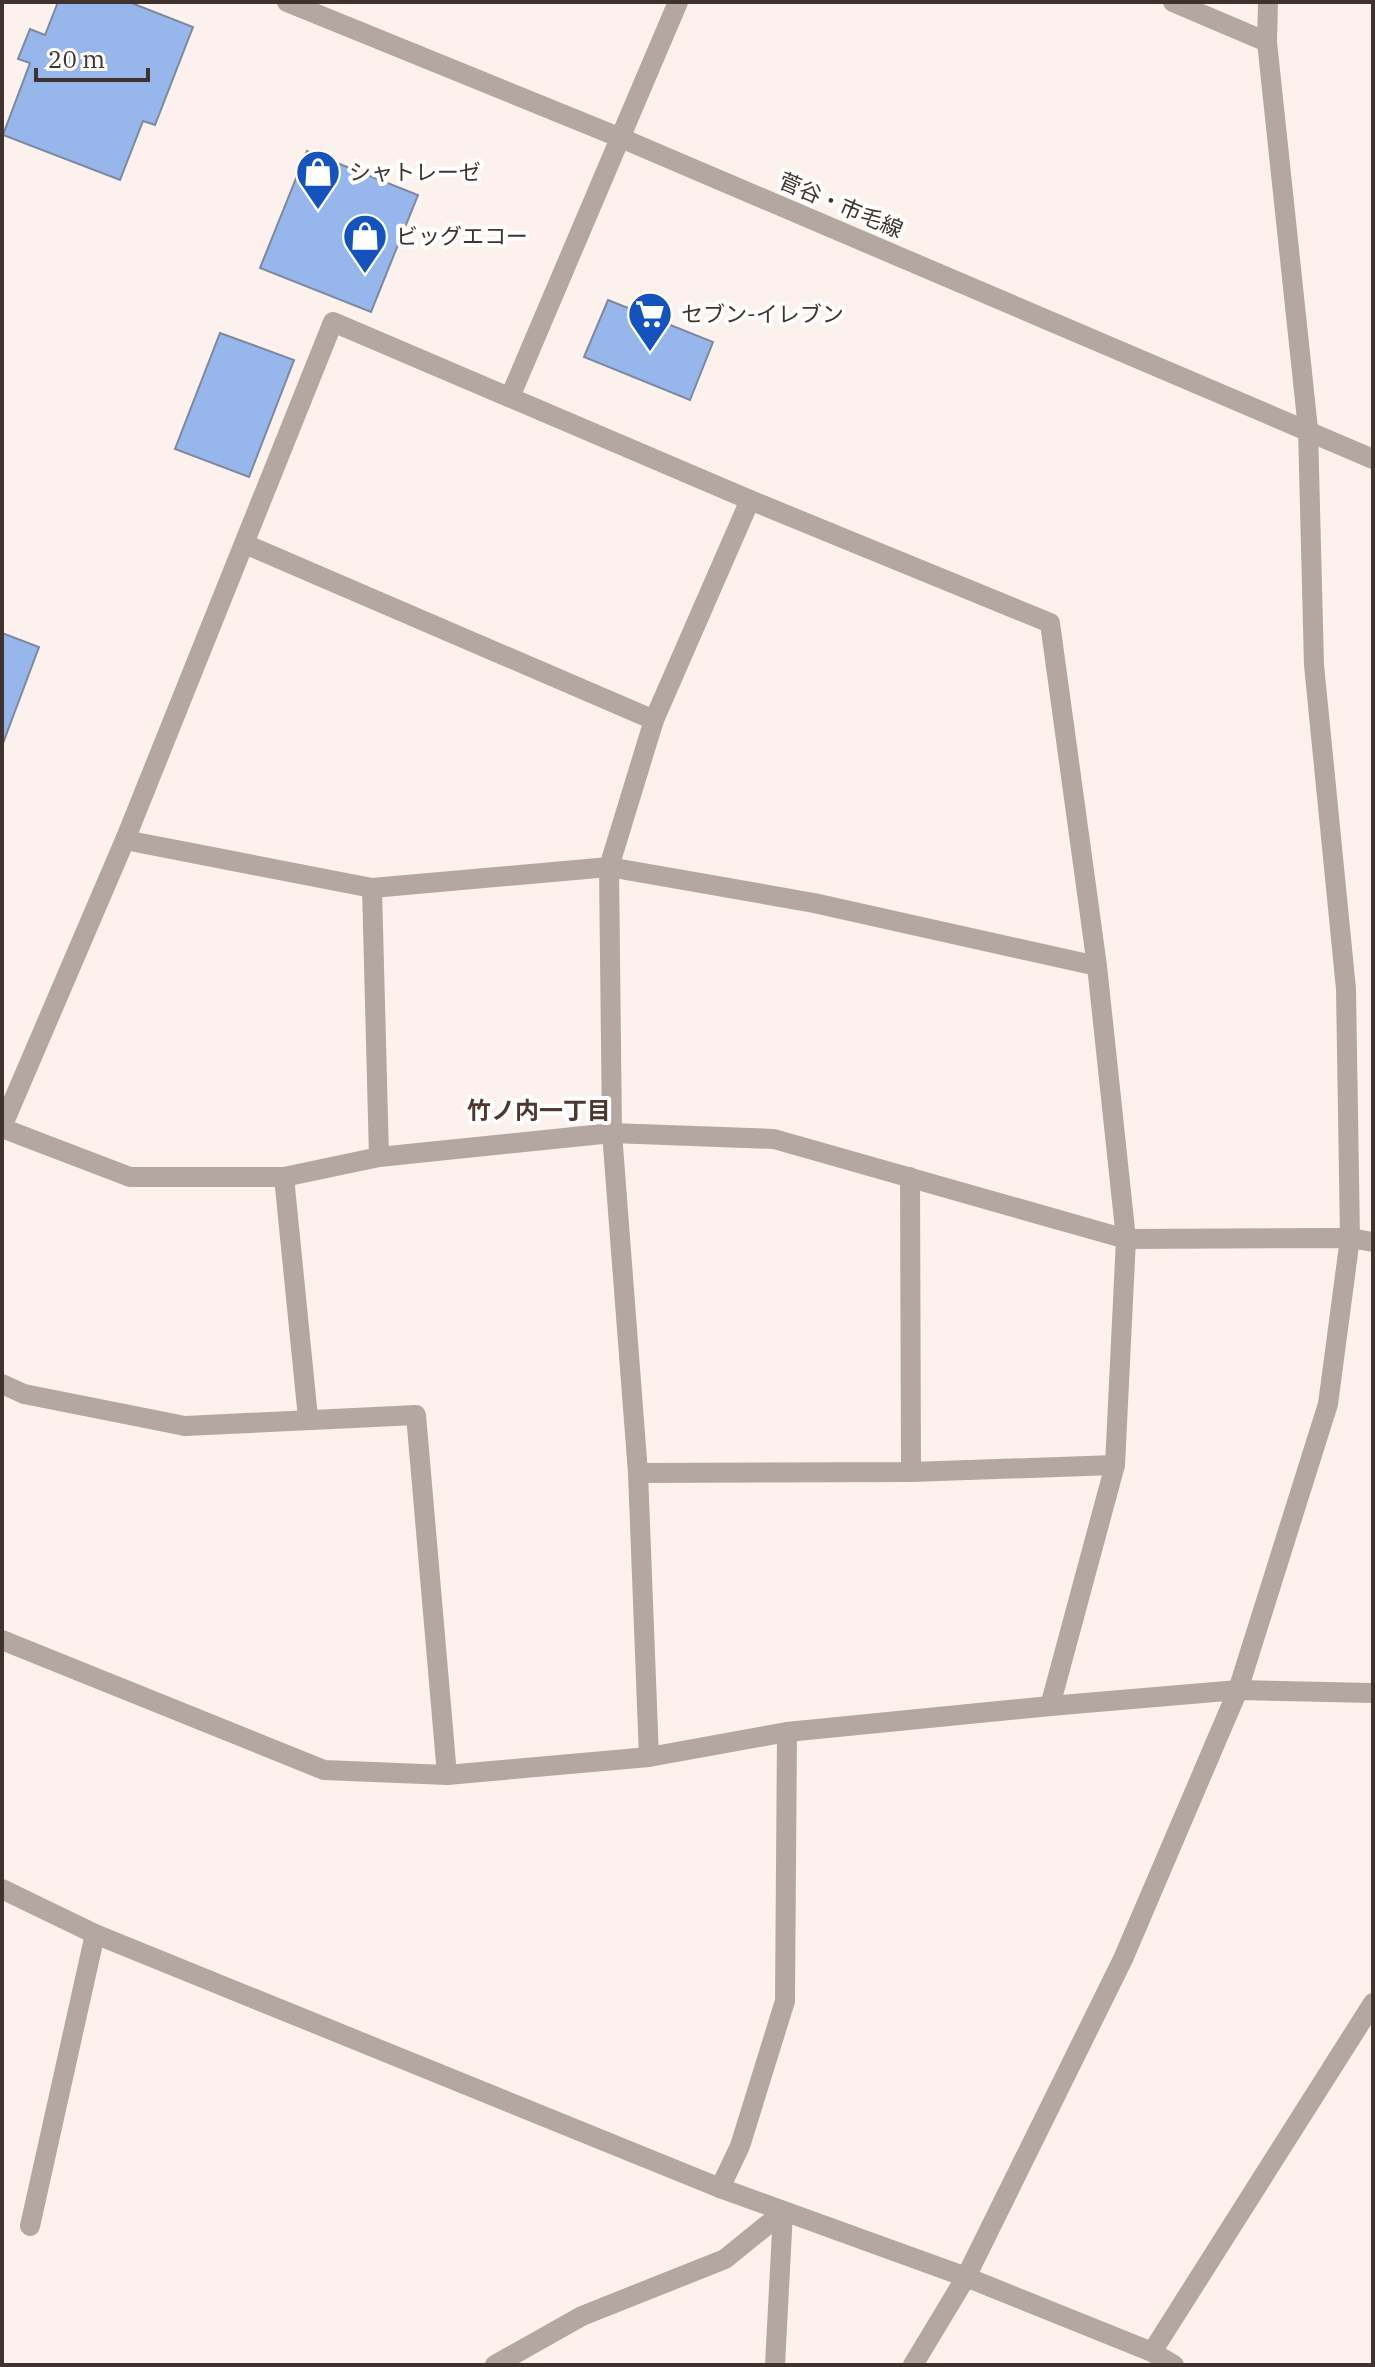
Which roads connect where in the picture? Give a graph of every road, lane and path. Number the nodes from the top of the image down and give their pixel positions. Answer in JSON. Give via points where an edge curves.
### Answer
{"nodes":[{"id":1,"x":287,"y":2,"type":"edge"},
{"id":2,"x":678,"y":2,"type":"edge"},
{"id":3,"x":1173,"y":2,"type":"edge"},
{"id":4,"x":1268,"y":2,"type":"edge"},
{"id":5,"x":1267,"y":42,"type":"junction"},
{"id":6,"x":621,"y":138,"type":"junction"},
{"id":7,"x":510,"y":397,"type":"junction"},
{"id":8,"x":1308,"y":429,"type":"junction"},
{"id":9,"x":1373,"y":459,"type":"edge"},
{"id":10,"x":750,"y":500,"type":"junction"},
{"id":11,"x":245,"y":544,"type":"junction"},
{"id":12,"x":654,"y":720,"type":"junction"},
{"id":13,"x":125,"y":840,"type":"junction"},
{"id":14,"x":609,"y":867,"type":"junction"},
{"id":15,"x":372,"y":888,"type":"junction"},
{"id":16,"x":1097,"y":966,"type":"junction"},
{"id":17,"x":2,"y":1128,"type":"edge"},
{"id":18,"x":612,"y":1133,"type":"junction"},
{"id":19,"x":379,"y":1157,"type":"junction"},
{"id":20,"x":284,"y":1177,"type":"junction"},
{"id":21,"x":910,"y":1177,"type":"junction"},
{"id":22,"x":1350,"y":1238,"type":"junction"},
{"id":23,"x":1126,"y":1239,"type":"junction"},
{"id":24,"x":1373,"y":1242,"type":"edge"},
{"id":25,"x":2,"y":1384,"type":"edge"},
{"id":26,"x":308,"y":1418,"type":"junction"},
{"id":27,"x":1115,"y":1465,"type":"junction"},
{"id":28,"x":911,"y":1472,"type":"junction"},
{"id":29,"x":638,"y":1473,"type":"junction"},
{"id":30,"x":2,"y":1640,"type":"edge"},
{"id":31,"x":1238,"y":1690,"type":"junction"},
{"id":32,"x":1373,"y":1693,"type":"edge"},
{"id":33,"x":1050,"y":1706,"type":"junction"},
{"id":34,"x":787,"y":1732,"type":"junction"},
{"id":35,"x":649,"y":1757,"type":"junction"},
{"id":36,"x":447,"y":1775,"type":"junction"},
{"id":37,"x":2,"y":1889,"type":"edge"},
{"id":38,"x":95,"y":1934,"type":"junction"},
{"id":39,"x":1373,"y":2003,"type":"edge"},
{"id":40,"x":720,"y":2188,"type":"junction"},
{"id":41,"x":783,"y":2212,"type":"junction"},
{"id":42,"x":30,"y":2226,"type":"dead end"},
{"id":43,"x":966,"y":2277,"type":"junction"},
{"id":44,"x":1152,"y":2352,"type":"junction"},
{"id":45,"x":495,"y":2365,"type":"edge"},
{"id":46,"x":775,"y":2365,"type":"edge"},
{"id":47,"x":913,"y":2365,"type":"edge"},
{"id":48,"x":1174,"y":2365,"type":"edge"}],
"edges":[{"from":1,"to":6,"type":"street","name":"菅谷・市毛線"},
{"from":2,"to":6,"type":"street"},
{"from":3,"to":5,"type":"street"},
{"from":4,"to":5,"type":"street"},
{"from":5,"to":8,"type":"street"},
{"from":6,"to":7,"type":"street"},
{"from":6,"to":8,"type":"street","name":"菅谷・市毛線"},
{"from":7,"to":10,"type":"street"},
{"from":7,"to":11,"type":"street","via":[[333,322]]},
{"from":8,"to":9,"type":"street","name":"菅谷・市毛線"},
{"from":8,"to":22,"type":"street","via":[[1314,665],[1346,989]]},
{"from":10,"to":12,"type":"street"},
{"from":10,"to":16,"type":"street","via":[[1050,623]]},
{"from":11,"to":12,"type":"street"},
{"from":11,"to":13,"type":"street"},
{"from":12,"to":14,"type":"street"},
{"from":13,"to":15,"type":"street"},
{"from":13,"to":17,"type":"street"},
{"from":14,"to":15,"type":"street"},
{"from":14,"to":16,"type":"street","via":[[814,903]]},
{"from":14,"to":18,"type":"street"},
{"from":15,"to":19,"type":"street"},
{"from":16,"to":23,"type":"street"},
{"from":17,"to":20,"type":"street","via":[[130,1177]]},
{"from":18,"to":19,"type":"street"},
{"from":18,"to":21,"type":"street","via":[[774,1139]]},
{"from":18,"to":29,"type":"street"},
{"from":19,"to":20,"type":"street"},
{"from":20,"to":26,"type":"street"},
{"from":21,"to":23,"type":"street"},
{"from":21,"to":28,"type":"street"},
{"from":22,"to":23,"type":"street"},
{"from":22,"to":24,"type":"street"},
{"from":22,"to":31,"type":"street","via":[[1328,1404]]},
{"from":23,"to":27,"type":"street"},
{"from":25,"to":26,"type":"street","via":[[24,1394],[185,1426]]},
{"from":26,"to":36,"type":"street","via":[[416,1415]]},
{"from":27,"to":28,"type":"street"},
{"from":27,"to":33,"type":"street"},
{"from":28,"to":29,"type":"street"},
{"from":29,"to":35,"type":"street"},
{"from":30,"to":36,"type":"street","via":[[324,1770]]},
{"from":31,"to":32,"type":"street"},
{"from":31,"to":33,"type":"street"},
{"from":31,"to":43,"type":"street","via":[[1123,1959]]},
{"from":33,"to":34,"type":"street"},
{"from":34,"to":35,"type":"street"},
{"from":34,"to":40,"type":"street","via":[[785,2001],[740,2146]]},
{"from":35,"to":36,"type":"street"},
{"from":37,"to":38,"type":"street"},
{"from":38,"to":40,"type":"street"},
{"from":38,"to":42,"type":"street"},
{"from":39,"to":44,"type":"street"},
{"from":40,"to":41,"type":"street"},
{"from":41,"to":43,"type":"street"},
{"from":41,"to":45,"type":"street","via":[[725,2259],[582,2316]]},
{"from":41,"to":46,"type":"street"},
{"from":43,"to":44,"type":"street"},
{"from":43,"to":47,"type":"street"},
{"from":44,"to":48,"type":"street"}]}
